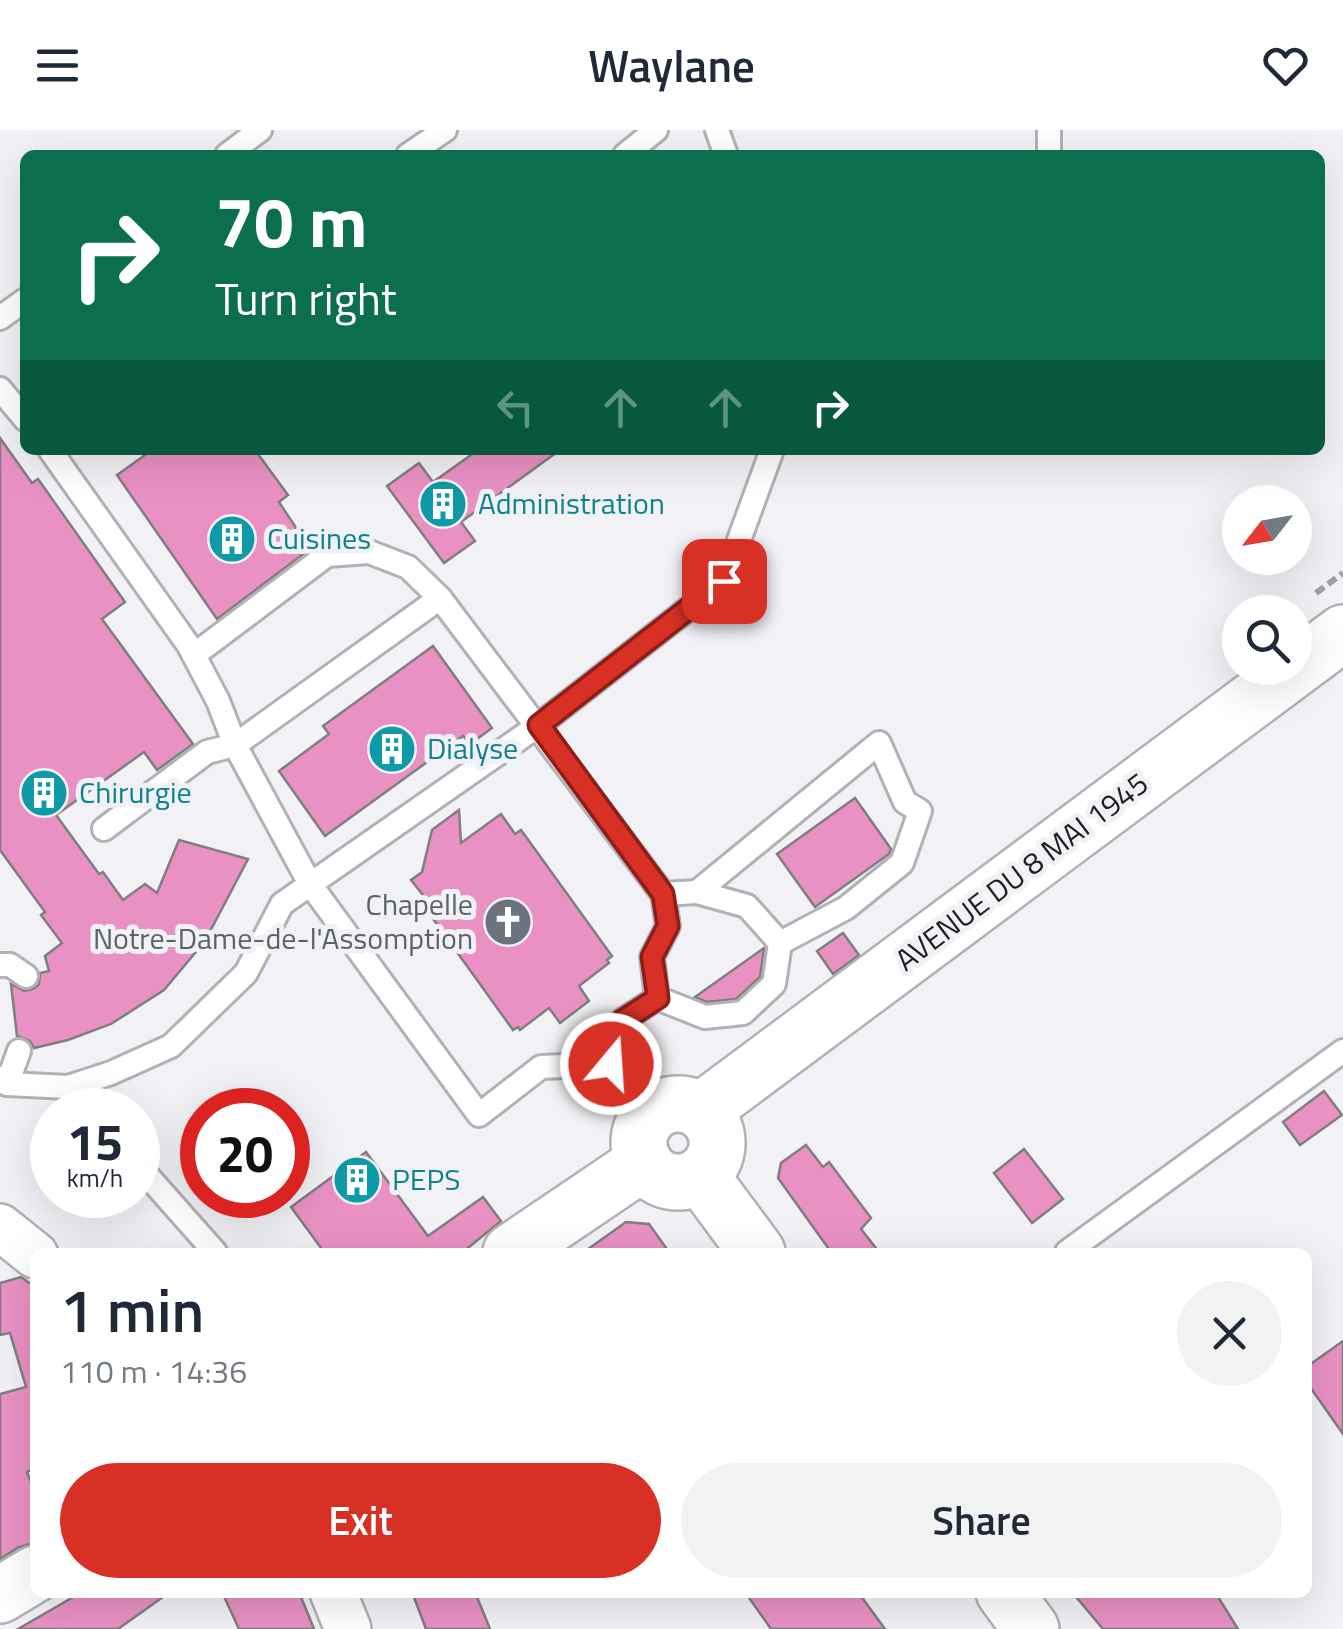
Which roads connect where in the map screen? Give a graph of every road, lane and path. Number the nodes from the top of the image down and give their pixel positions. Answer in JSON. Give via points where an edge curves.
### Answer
{"nodes":[{"id":1,"x":260,"y":130,"type":"edge"},
{"id":2,"x":445,"y":130,"type":"edge"},
{"id":3,"x":656,"y":130,"type":"edge"},
{"id":4,"x":234,"y":150,"type":"edge"},
{"id":5,"x":415,"y":150,"type":"edge"},
{"id":6,"x":630,"y":150,"type":"edge"},
{"id":7,"x":0,"y":389,"type":"edge"},
{"id":8,"x":20,"y":413,"type":"edge"},
{"id":9,"x":56,"y":455,"type":"edge"},
{"id":10,"x":770,"y":455,"type":"edge"},
{"id":11,"x":440,"y":598,"type":"junction"},
{"id":12,"x":1343,"y":633,"type":"edge"},
{"id":13,"x":194,"y":655,"type":"junction"},
{"id":14,"x":539,"y":725,"type":"junction"},
{"id":15,"x":235,"y":745,"type":"junction"},
{"id":16,"x":104,"y":829,"type":"dead end"},
{"id":17,"x":310,"y":884,"type":"junction"},
{"id":18,"x":696,"y":892,"type":"junction"},
{"id":19,"x":663,"y":894,"type":"junction"},
{"id":20,"x":780,"y":943,"type":"junction"},
{"id":21,"x":0,"y":965,"type":"edge"},
{"id":22,"x":26,"y":976,"type":"dead end"},
{"id":23,"x":658,"y":998,"type":"junction"},
{"id":24,"x":19,"y":1051,"type":"dead end"},
{"id":25,"x":1343,"y":1051,"type":"edge"},
{"id":26,"x":611,"y":1064,"type":"junction"},
{"id":27,"x":3,"y":1081,"type":"edge"},
{"id":28,"x":68,"y":1087,"type":"joint"},
{"id":29,"x":701,"y":1110,"type":"junction"},
{"id":30,"x":646,"y":1140,"type":"junction"},
{"id":31,"x":700,"y":1175,"type":"junction"},
{"id":32,"x":160,"y":1190,"type":"edge"},
{"id":33,"x":0,"y":1227,"type":"edge"},
{"id":34,"x":211,"y":1248,"type":"edge"},
{"id":35,"x":516,"y":1248,"type":"edge"},
{"id":36,"x":754,"y":1248,"type":"edge"},
{"id":37,"x":1072,"y":1248,"type":"edge"},
{"id":38,"x":30,"y":1252,"type":"edge"},
{"id":39,"x":30,"y":1577,"type":"edge"},
{"id":40,"x":0,"y":1595,"type":"edge"},
{"id":41,"x":336,"y":1598,"type":"edge"},
{"id":42,"x":1008,"y":1598,"type":"edge"},
{"id":43,"x":348,"y":1629,"type":"edge"},
{"id":44,"x":1031,"y":1629,"type":"edge"}],
"edges":[{"from":1,"to":4,"type":"lane"},
{"from":2,"to":5,"type":"lane"},
{"from":3,"to":6,"type":"lane"},
{"from":7,"to":8,"type":"lane"},
{"from":9,"to":13,"type":"lane"},
{"from":10,"to":14,"type":"lane","via":[[724,581]]},
{"from":11,"to":13,"type":"lane","via":[[408,567],[369,552],[327,555]]},
{"from":11,"to":14,"type":"lane"},
{"from":11,"to":15,"type":"lane"},
{"from":12,"to":29,"type":"main road","name":"AVENUE DU 8 MAI 1945"},
{"from":13,"to":15,"type":"lane"},
{"from":14,"to":17,"type":"lane"},
{"from":14,"to":19,"type":"lane"},
{"from":15,"to":16,"type":"lane","via":[[207,752]]},
{"from":15,"to":17,"type":"lane"},
{"from":17,"to":26,"type":"lane","via":[[479,1115],[541,1067]]},
{"from":17,"to":28,"type":"lane","via":[[282,904],[246,973],[171,1046]]},
{"from":18,"to":19,"type":"lane"},
{"from":18,"to":20,"type":"lane","via":[[747,906]]},
{"from":18,"to":20,"type":"lane","via":[[879,743],[905,802],[920,811],[902,863],[846,908]]},
{"from":19,"to":23,"type":"lane","via":[[668,926],[652,957]]},
{"from":20,"to":23,"type":"lane","via":[[774,984],[743,1013],[706,1017]]},
{"from":21,"to":22,"type":"lane"},
{"from":23,"to":26,"type":"lane","via":[[622,1021]]},
{"from":24,"to":27,"type":"lane"},
{"from":25,"to":37,"type":"lane"},
{"from":26,"to":30,"type":"lane"},
{"from":27,"to":28,"type":"lane"},
{"from":29,"to":30,"type":"main road","via":[[687,1104],[658,1109]]},
{"from":29,"to":31,"type":"main road","via":[[717,1138],[710,1166]]},
{"from":30,"to":31,"type":"main road","via":[[652,1173],[681,1182]]},
{"from":30,"to":35,"type":"main road"},
{"from":31,"to":36,"type":"main road"},
{"from":32,"to":34,"type":"lane"},
{"from":33,"to":38,"type":"street"},
{"from":39,"to":40,"type":"main road"},
{"from":41,"to":43,"type":"street"},
{"from":42,"to":44,"type":"main road"}]}
